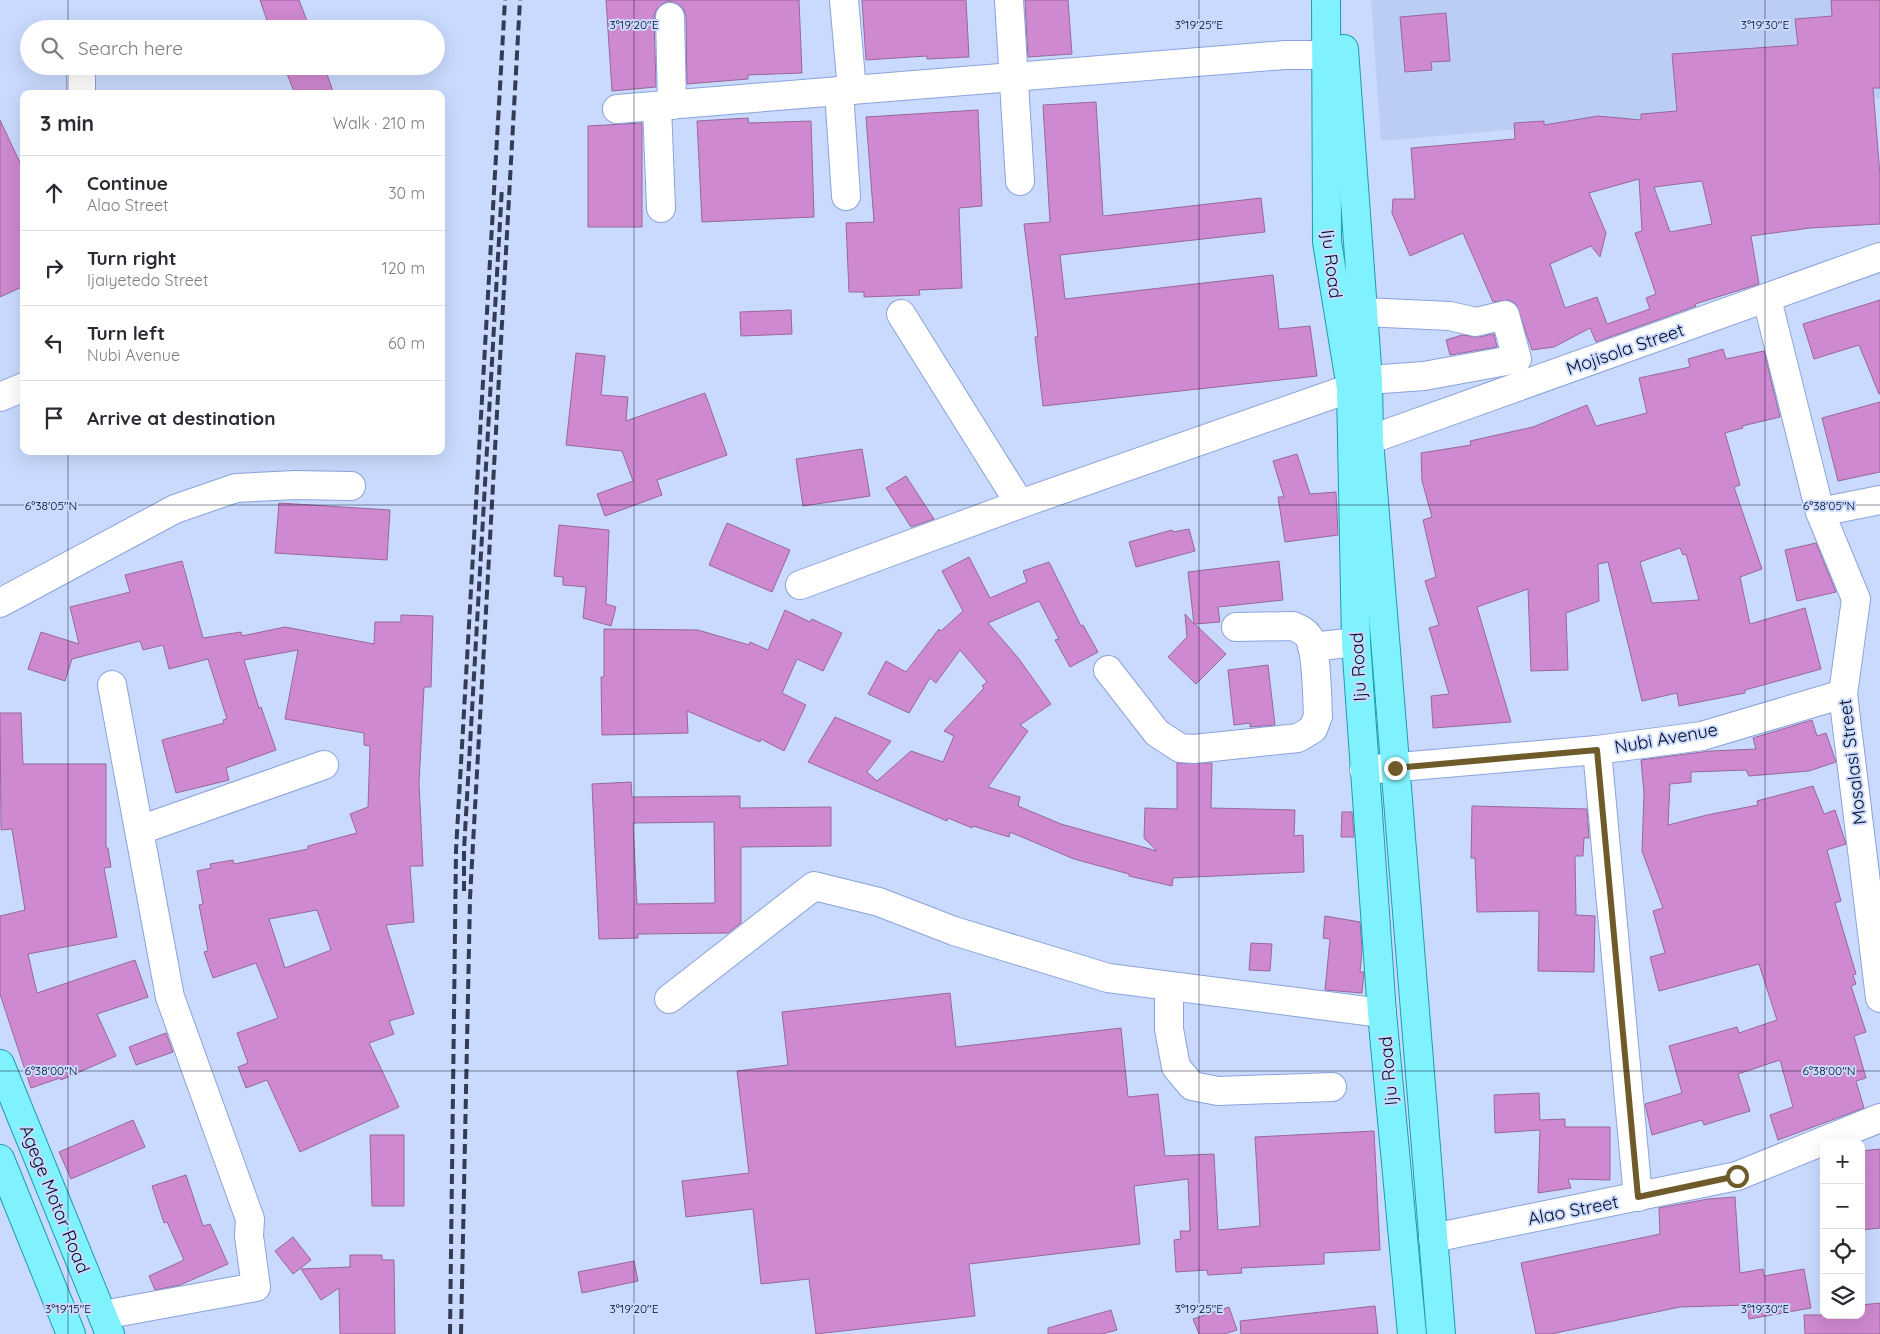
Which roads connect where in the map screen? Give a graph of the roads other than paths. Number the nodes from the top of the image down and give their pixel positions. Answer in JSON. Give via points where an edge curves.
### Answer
{"nodes":[{"id":1,"x":844,"y":0,"type":"edge"},
{"id":2,"x":1009,"y":0,"type":"edge"},
{"id":3,"x":1326,"y":0,"type":"edge"},
{"id":4,"x":1340,"y":0,"type":"edge"},
{"id":5,"x":670,"y":17,"type":"dead end"},
{"id":6,"x":1327,"y":55,"type":"junction"},
{"id":7,"x":1014,"y":77,"type":"junction"},
{"id":8,"x":845,"y":91,"type":"junction"},
{"id":9,"x":664,"y":106,"type":"junction"},
{"id":10,"x":617,"y":109,"type":"dead end"},
{"id":11,"x":1020,"y":181,"type":"dead end"},
{"id":12,"x":846,"y":196,"type":"dead end"},
{"id":13,"x":661,"y":208,"type":"dead end"},
{"id":14,"x":1880,"y":257,"type":"edge"},
{"id":15,"x":1767,"y":299,"type":"junction"},
{"id":16,"x":1363,"y":312,"type":"junction"},
{"id":17,"x":901,"y":314,"type":"dead end"},
{"id":18,"x":1359,"y":384,"type":"junction"},
{"id":19,"x":20,"y":389,"type":"edge"},
{"id":20,"x":0,"y":397,"type":"edge"},
{"id":21,"x":1369,"y":440,"type":"junction"},
{"id":22,"x":350,"y":486,"type":"dead end"},
{"id":23,"x":1880,"y":500,"type":"edge"},
{"id":24,"x":1020,"y":504,"type":"junction"},
{"id":25,"x":1820,"y":512,"type":"junction"},
{"id":26,"x":800,"y":585,"type":"dead end"},
{"id":27,"x":0,"y":603,"type":"edge"},
{"id":28,"x":1236,"y":627,"type":"dead end"},
{"id":29,"x":1356,"y":642,"type":"junction"},
{"id":30,"x":1312,"y":647,"type":"junction"},
{"id":31,"x":1108,"y":670,"type":"dead end"},
{"id":32,"x":112,"y":685,"type":"dead end"},
{"id":33,"x":1843,"y":694,"type":"junction"},
{"id":34,"x":1597,"y":750,"type":"junction"},
{"id":35,"x":324,"y":765,"type":"dead end"},
{"id":36,"x":1395,"y":768,"type":"junction"},
{"id":37,"x":1364,"y":770,"type":"junction"},
{"id":38,"x":140,"y":830,"type":"junction"},
{"id":39,"x":1169,"y":986,"type":"junction"},
{"id":40,"x":1880,"y":998,"type":"edge"},
{"id":41,"x":669,"y":999,"type":"dead end"},
{"id":42,"x":1382,"y":1013,"type":"junction"},
{"id":43,"x":0,"y":1064,"type":"edge"},
{"id":44,"x":1332,"y":1087,"type":"dead end"},
{"id":45,"x":1880,"y":1118,"type":"edge"},
{"id":46,"x":0,"y":1159,"type":"edge"},
{"id":47,"x":6,"y":1191,"type":"edge"},
{"id":48,"x":1638,"y":1197,"type":"junction"},
{"id":49,"x":1433,"y":1238,"type":"junction"},
{"id":50,"x":106,"y":1325,"type":"edge"},
{"id":51,"x":71,"y":1334,"type":"edge"},
{"id":52,"x":1412,"y":1334,"type":"edge"},
{"id":53,"x":1441,"y":1334,"type":"edge"}],
"edges":[{"from":1,"to":8,"type":"street"},
{"from":2,"to":7,"type":"street"},
{"from":3,"to":6,"type":"main road","name":"Iju Road"},
{"from":4,"to":16,"type":"main road","name":"Iju Road"},
{"from":5,"to":9,"type":"street"},
{"from":6,"to":7,"type":"street","via":[[1285,55]]},
{"from":6,"to":18,"type":"main road","name":"Iju Road","via":[[1327,242]]},
{"from":7,"to":8,"type":"street"},
{"from":7,"to":11,"type":"street"},
{"from":8,"to":9,"type":"street"},
{"from":8,"to":12,"type":"street"},
{"from":9,"to":10,"type":"street"},
{"from":9,"to":13,"type":"street"},
{"from":14,"to":15,"type":"street","name":"Mojisola Street"},
{"from":15,"to":21,"type":"street","name":"Mojisola Street"},
{"from":15,"to":25,"type":"street","name":"Mosalasi Street"},
{"from":16,"to":18,"type":"main road","name":"Iju Road"},
{"from":16,"to":18,"type":"street","via":[[1462,318],[1476,322],[1505,315],[1517,359],[1433,375]]},
{"from":17,"to":24,"type":"street"},
{"from":18,"to":21,"type":"main road","name":"Iju Road"},
{"from":18,"to":24,"type":"street"},
{"from":18,"to":29,"type":"main road","name":"Iju Road"},
{"from":19,"to":20,"type":"street"},
{"from":21,"to":36,"type":"main road","name":"Iju Road"},
{"from":22,"to":27,"type":"street","via":[[236,488],[175,509]]},
{"from":23,"to":25,"type":"street"},
{"from":24,"to":26,"type":"street"},
{"from":25,"to":33,"type":"street","name":"Mosalasi Street","via":[[1856,599]]},
{"from":28,"to":30,"type":"street","via":[[1293,626],[1305,632]]},
{"from":29,"to":30,"type":"street"},
{"from":29,"to":37,"type":"main road","name":"Iju Road"},
{"from":30,"to":31,"type":"street","via":[[1317,722],[1303,736],[1278,741],[1194,749],[1172,745],[1150,725]]},
{"from":32,"to":38,"type":"street"},
{"from":33,"to":34,"type":"street","name":"Nubi Avenue","via":[[1702,736]]},
{"from":33,"to":40,"type":"street","name":"Mosalasi Street"},
{"from":34,"to":36,"type":"street","name":"Nubi Avenue"},
{"from":34,"to":48,"type":"street"},
{"from":35,"to":38,"type":"street"},
{"from":36,"to":37,"type":"street","name":"Nubi Avenue"},
{"from":36,"to":49,"type":"main road","name":"Iju Road"},
{"from":37,"to":42,"type":"main road","name":"Iju Road"},
{"from":38,"to":50,"type":"street","via":[[170,997],[250,1218],[249,1236],[256,1287]]},
{"from":39,"to":41,"type":"street","via":[[1108,978],[954,931],[879,902],[814,886]]},
{"from":39,"to":42,"type":"street"},
{"from":39,"to":44,"type":"street","via":[[1169,1029],[1176,1067],[1192,1086],[1218,1091]]},
{"from":42,"to":52,"type":"main road","name":"Iju Road"},
{"from":43,"to":50,"type":"main road","name":"Agege Motor Road"},
{"from":45,"to":48,"type":"street","name":"Alao Street","via":[[1737,1176]]},
{"from":46,"to":47,"type":"main road","name":"Agege Motor Road"},
{"from":47,"to":51,"type":"main road","name":"Agege Motor Road"},
{"from":48,"to":49,"type":"street","name":"Alao Street"},
{"from":49,"to":53,"type":"main road","name":"Iju Road"}]}
